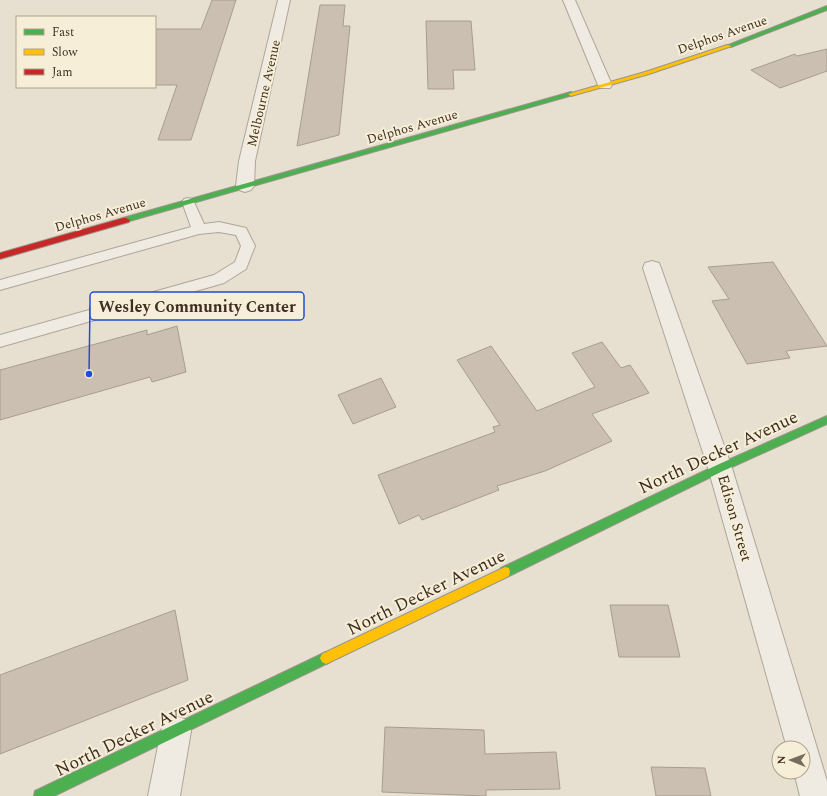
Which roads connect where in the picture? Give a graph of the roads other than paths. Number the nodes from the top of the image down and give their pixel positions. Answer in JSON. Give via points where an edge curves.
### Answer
{"nodes":[{"id":1,"x":284,"y":0,"type":"edge"},
{"id":2,"x":569,"y":0,"type":"edge"},
{"id":3,"x":827,"y":8,"type":"edge"},
{"id":4,"x":605,"y":85,"type":"junction"},
{"id":5,"x":245,"y":186,"type":"junction"},
{"id":6,"x":188,"y":202,"type":"junction"},
{"id":7,"x":199,"y":229,"type":"junction"},
{"id":8,"x":0,"y":256,"type":"edge"},
{"id":9,"x":652,"y":268,"type":"dead end"},
{"id":10,"x":0,"y":285,"type":"edge"},
{"id":11,"x":0,"y":341,"type":"edge"},
{"id":12,"x":827,"y":420,"type":"edge"},
{"id":13,"x":720,"y":468,"type":"junction"},
{"id":14,"x":176,"y":730,"type":"junction"},
{"id":15,"x":800,"y":740,"type":"edge"},
{"id":16,"x":811,"y":779,"type":"edge"},
{"id":17,"x":40,"y":796,"type":"edge"},
{"id":18,"x":164,"y":796,"type":"edge"},
{"id":19,"x":816,"y":796,"type":"edge"}],
"edges":[{"from":1,"to":5,"type":"street","name":"Melbourne Avenue","via":[[247,161]]},
{"from":2,"to":4,"type":"street"},
{"from":3,"to":4,"type":"street","name":"Delphos Avenue","via":[[717,51]]},
{"from":4,"to":5,"type":"street","name":"Delphos Avenue"},
{"from":5,"to":6,"type":"street","name":"Delphos Avenue"},
{"from":6,"to":7,"type":"lane"},
{"from":6,"to":8,"type":"street","name":"Delphos Avenue"},
{"from":7,"to":10,"type":"lane"},
{"from":7,"to":11,"type":"lane","via":[[219,227],[241,231],[248,246],[241,265],[219,279]]},
{"from":9,"to":13,"type":"street","name":"Edison Street"},
{"from":12,"to":13,"type":"street","name":"North Decker Avenue"},
{"from":13,"to":14,"type":"street","name":"North Decker Avenue"},
{"from":13,"to":15,"type":"street","name":"Edison Street"},
{"from":14,"to":17,"type":"street","name":"North Decker Avenue"},
{"from":14,"to":18,"type":"street"},
{"from":16,"to":19,"type":"street"}]}
